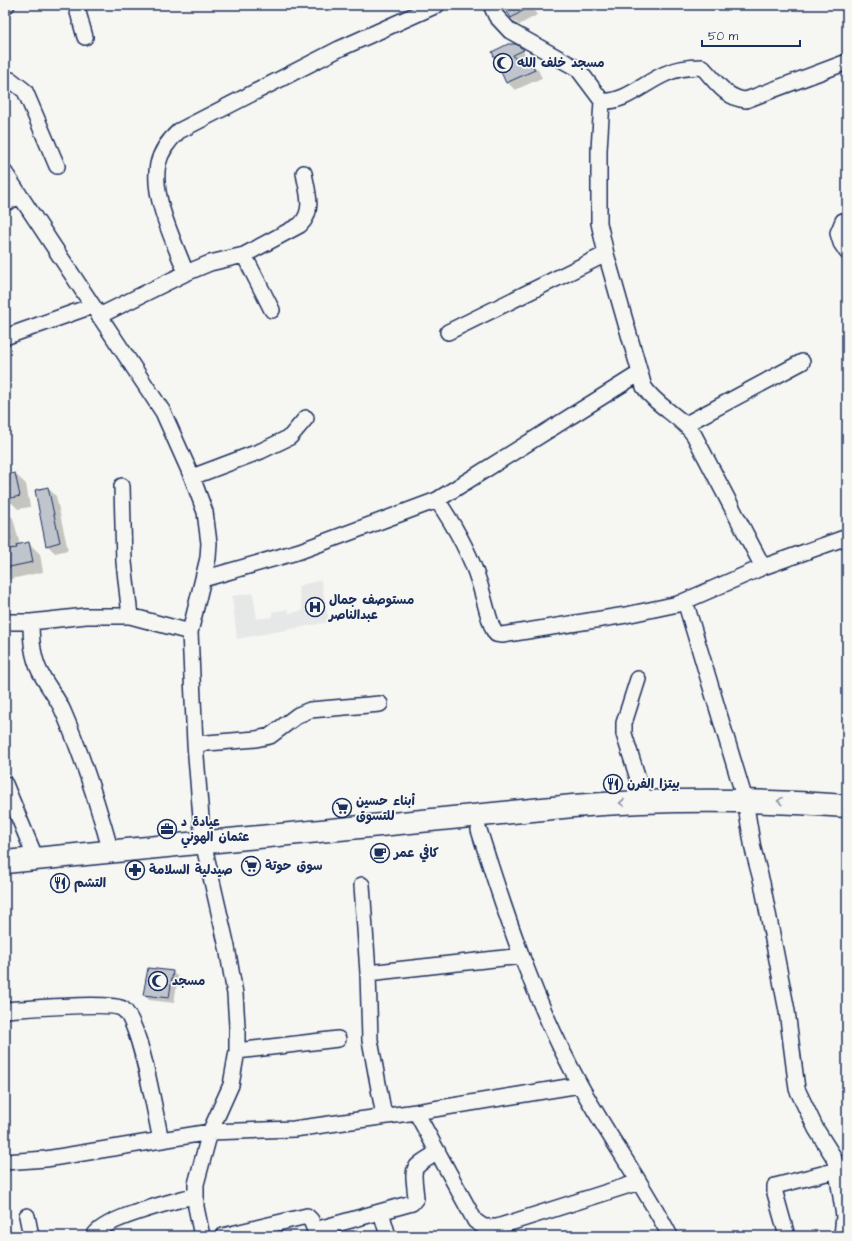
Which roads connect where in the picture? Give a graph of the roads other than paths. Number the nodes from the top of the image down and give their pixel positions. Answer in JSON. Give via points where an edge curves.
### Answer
{"nodes":[{"id":1,"x":76,"y":5,"type":"edge"},
{"id":2,"x":437,"y":5,"type":"edge"},
{"id":3,"x":491,"y":5,"type":"edge"},
{"id":4,"x":85,"y":37,"type":"dead end"},
{"id":5,"x":847,"y":62,"type":"edge"},
{"id":6,"x":5,"y":81,"type":"edge"},
{"id":7,"x":602,"y":101,"type":"junction"},
{"id":8,"x":57,"y":166,"type":"dead end"},
{"id":9,"x":5,"y":173,"type":"edge"},
{"id":10,"x":304,"y":173,"type":"dead end"},
{"id":11,"x":20,"y":196,"type":"junction"},
{"id":12,"x":5,"y":203,"type":"edge"},
{"id":13,"x":847,"y":220,"type":"edge"},
{"id":14,"x":847,"y":252,"type":"edge"},
{"id":15,"x":606,"y":254,"type":"junction"},
{"id":16,"x":244,"y":255,"type":"junction"},
{"id":17,"x":186,"y":273,"type":"junction"},
{"id":18,"x":272,"y":310,"type":"dead end"},
{"id":19,"x":96,"y":311,"type":"junction"},
{"id":20,"x":448,"y":332,"type":"dead end"},
{"id":21,"x":5,"y":337,"type":"edge"},
{"id":22,"x":802,"y":362,"type":"dead end"},
{"id":23,"x":640,"y":373,"type":"junction"},
{"id":24,"x":306,"y":418,"type":"dead end"},
{"id":25,"x":686,"y":424,"type":"junction"},
{"id":26,"x":192,"y":477,"type":"junction"},
{"id":27,"x":122,"y":486,"type":"dead end"},
{"id":28,"x":437,"y":500,"type":"junction"},
{"id":29,"x":847,"y":537,"type":"edge"},
{"id":30,"x":763,"y":567,"type":"junction"},
{"id":31,"x":204,"y":579,"type":"junction"},
{"id":32,"x":685,"y":601,"type":"junction"},
{"id":33,"x":130,"y":616,"type":"junction"},
{"id":34,"x":5,"y":622,"type":"edge"},
{"id":35,"x":30,"y":622,"type":"junction"},
{"id":36,"x":190,"y":632,"type":"junction"},
{"id":37,"x":638,"y":679,"type":"dead end"},
{"id":38,"x":380,"y":704,"type":"dead end"},
{"id":39,"x":195,"y":744,"type":"junction"},
{"id":40,"x":5,"y":784,"type":"edge"},
{"id":41,"x":645,"y":801,"type":"junction"},
{"id":42,"x":847,"y":806,"type":"edge"},
{"id":43,"x":746,"y":808,"type":"junction"},
{"id":44,"x":847,"y":819,"type":"edge"},
{"id":45,"x":479,"y":830,"type":"junction"},
{"id":46,"x":204,"y":849,"type":"junction"},
{"id":47,"x":111,"y":852,"type":"junction"},
{"id":48,"x":36,"y":859,"type":"junction"},
{"id":49,"x":5,"y":862,"type":"edge"},
{"id":50,"x":5,"y":876,"type":"edge"},
{"id":51,"x":362,"y":885,"type":"dead end"},
{"id":52,"x":522,"y":956,"type":"junction"},
{"id":53,"x":368,"y":973,"type":"junction"},
{"id":54,"x":5,"y":1010,"type":"edge"},
{"id":55,"x":338,"y":1039,"type":"dead end"},
{"id":56,"x":237,"y":1051,"type":"junction"},
{"id":57,"x":580,"y":1085,"type":"junction"},
{"id":58,"x":416,"y":1112,"type":"junction"},
{"id":59,"x":384,"y":1116,"type":"junction"},
{"id":60,"x":210,"y":1132,"type":"junction"},
{"id":61,"x":161,"y":1140,"type":"junction"},
{"id":62,"x":438,"y":1152,"type":"junction"},
{"id":63,"x":5,"y":1162,"type":"edge"},
{"id":64,"x":842,"y":1169,"type":"edge"},
{"id":65,"x":638,"y":1182,"type":"junction"},
{"id":66,"x":196,"y":1195,"type":"junction"},
{"id":67,"x":381,"y":1212,"type":"junction"},
{"id":68,"x":27,"y":1216,"type":"dead end"},
{"id":69,"x":316,"y":1233,"type":"edge"},
{"id":70,"x":31,"y":1236,"type":"edge"},
{"id":71,"x":94,"y":1236,"type":"edge"},
{"id":72,"x":202,"y":1236,"type":"edge"},
{"id":73,"x":223,"y":1236,"type":"edge"},
{"id":74,"x":388,"y":1236,"type":"edge"},
{"id":75,"x":670,"y":1236,"type":"edge"},
{"id":76,"x":787,"y":1236,"type":"edge"},
{"id":77,"x":842,"y":1236,"type":"edge"}],
"edges":[{"from":1,"to":4,"type":"street"},
{"from":2,"to":17,"type":"street","via":[[339,49],[179,131],[170,140],[158,163],[158,184],[165,217]]},
{"from":3,"to":7,"type":"street","via":[[496,16],[510,30],[578,69]]},
{"from":5,"to":7,"type":"street","via":[[746,100],[729,96],[702,67],[689,67],[664,74],[616,100]]},
{"from":6,"to":8,"type":"street","via":[[11,80],[25,91]]},
{"from":7,"to":15,"type":"street","via":[[599,223]]},
{"from":9,"to":11,"type":"street"},
{"from":10,"to":16,"type":"street","via":[[309,200],[307,218],[293,229]]},
{"from":11,"to":12,"type":"street"},
{"from":11,"to":19,"type":"street"},
{"from":13,"to":14,"type":"street","via":[[843,221],[838,233]]},
{"from":15,"to":20,"type":"street"},
{"from":15,"to":23,"type":"street"},
{"from":16,"to":17,"type":"street"},
{"from":16,"to":18,"type":"street"},
{"from":17,"to":19,"type":"street"},
{"from":19,"to":21,"type":"street"},
{"from":19,"to":26,"type":"street","via":[[163,412]]},
{"from":22,"to":25,"type":"street"},
{"from":23,"to":25,"type":"street","via":[[650,396]]},
{"from":23,"to":28,"type":"street"},
{"from":24,"to":26,"type":"street","via":[[290,437],[261,451]]},
{"from":25,"to":30,"type":"street"},
{"from":26,"to":31,"type":"street","via":[[208,527],[208,558]]},
{"from":27,"to":33,"type":"street","via":[[124,562]]},
{"from":28,"to":31,"type":"street","via":[[300,551]]},
{"from":28,"to":32,"type":"street","via":[[451,519],[479,580],[496,634],[626,615]]},
{"from":29,"to":30,"type":"street"},
{"from":30,"to":32,"type":"street"},
{"from":31,"to":36,"type":"street"},
{"from":32,"to":43,"type":"street"},
{"from":33,"to":35,"type":"street","via":[[86,616]]},
{"from":33,"to":36,"type":"street"},
{"from":34,"to":35,"type":"street"},
{"from":35,"to":47,"type":"street","via":[[35,659],[66,716],[97,803]]},
{"from":36,"to":39,"type":"street"},
{"from":37,"to":41,"type":"street","via":[[624,723],[624,734]]},
{"from":38,"to":39,"type":"street","via":[[310,710],[298,714],[270,736],[256,740]]},
{"from":39,"to":46,"type":"street"},
{"from":40,"to":48,"type":"street"},
{"from":41,"to":43,"type":"main road"},
{"from":41,"to":46,"type":"main road","one_way":true,"via":[[573,806]]},
{"from":42,"to":43,"type":"main road","one_way":true},
{"from":43,"to":44,"type":"main road"},
{"from":43,"to":45,"type":"main road"},
{"from":43,"to":64,"type":"street","via":[[787,1011],[797,1089],[816,1129]]},
{"from":45,"to":46,"type":"main road","via":[[289,846]]},
{"from":45,"to":52,"type":"street"},
{"from":46,"to":47,"type":"main road"},
{"from":46,"to":50,"type":"main road"},
{"from":46,"to":56,"type":"street","via":[[227,947],[235,994]]},
{"from":47,"to":48,"type":"main road"},
{"from":48,"to":49,"type":"main road"},
{"from":51,"to":53,"type":"street"},
{"from":52,"to":53,"type":"street"},
{"from":52,"to":57,"type":"street"},
{"from":53,"to":59,"type":"street","via":[[370,1040]]},
{"from":54,"to":61,"type":"street","via":[[99,1006],[123,1009],[137,1035]]},
{"from":55,"to":56,"type":"street"},
{"from":56,"to":60,"type":"street","via":[[231,1085]]},
{"from":57,"to":58,"type":"street"},
{"from":57,"to":65,"type":"street"},
{"from":58,"to":59,"type":"street"},
{"from":58,"to":62,"type":"street"},
{"from":59,"to":60,"type":"street","via":[[294,1129]]},
{"from":60,"to":61,"type":"street"},
{"from":60,"to":66,"type":"street","via":[[196,1184]]},
{"from":61,"to":63,"type":"street","via":[[46,1159]]},
{"from":62,"to":65,"type":"street","via":[[475,1221],[484,1227],[497,1227]]},
{"from":62,"to":67,"type":"street","via":[[416,1166],[413,1172],[416,1198],[412,1203]]},
{"from":64,"to":76,"type":"street","via":[[775,1186]]},
{"from":64,"to":77,"type":"street"},
{"from":65,"to":75,"type":"street","via":[[654,1204]]},
{"from":66,"to":71,"type":"street","via":[[121,1218],[104,1226]]},
{"from":66,"to":72,"type":"street"},
{"from":67,"to":69,"type":"street"},
{"from":67,"to":74,"type":"street"},
{"from":68,"to":70,"type":"street"},
{"from":69,"to":73,"type":"street","via":[[307,1216]]}]}
